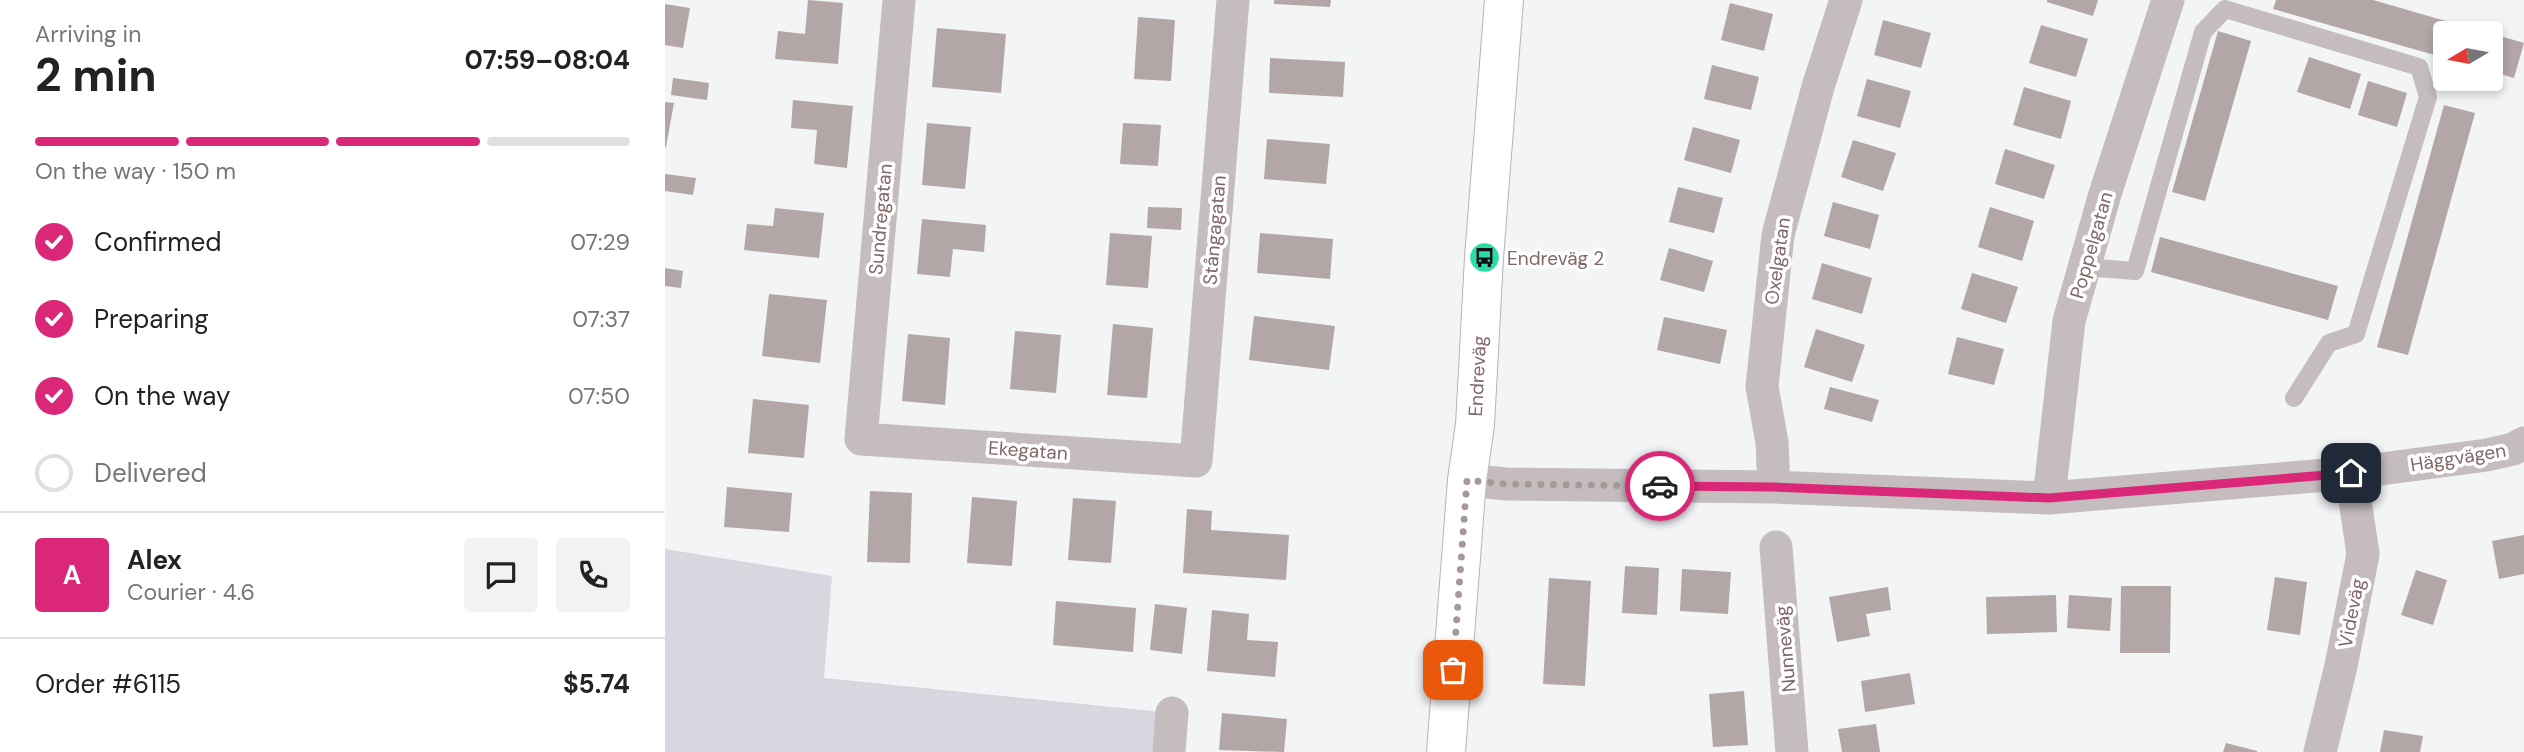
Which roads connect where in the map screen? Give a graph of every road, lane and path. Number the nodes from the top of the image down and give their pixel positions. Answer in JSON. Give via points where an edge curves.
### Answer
{"nodes":[{"id":1,"x":899,"y":0,"type":"edge"},
{"id":2,"x":1233,"y":0,"type":"edge"},
{"id":3,"x":1504,"y":0,"type":"edge"},
{"id":4,"x":1846,"y":0,"type":"edge"},
{"id":5,"x":2168,"y":0,"type":"edge"},
{"id":6,"x":2084,"y":267,"type":"junction"},
{"id":7,"x":2294,"y":398,"type":"dead end"},
{"id":8,"x":861,"y":439,"type":"joint"},
{"id":9,"x":2524,"y":443,"type":"edge"},
{"id":10,"x":1196,"y":461,"type":"joint"},
{"id":11,"x":2351,"y":473,"type":"junction"},
{"id":12,"x":1467,"y":480,"type":"junction"},
{"id":13,"x":1774,"y":487,"type":"junction"},
{"id":14,"x":2049,"y":498,"type":"junction"},
{"id":15,"x":1776,"y":547,"type":"dead end"},
{"id":16,"x":1172,"y":713,"type":"dead end"},
{"id":17,"x":1169,"y":752,"type":"edge"},
{"id":18,"x":1446,"y":752,"type":"edge"},
{"id":19,"x":1793,"y":752,"type":"edge"},
{"id":20,"x":2320,"y":752,"type":"edge"}],
"edges":[{"from":1,"to":8,"type":"street","name":"Sundregatan"},
{"from":2,"to":10,"type":"street","name":"Stångagatan"},
{"from":3,"to":12,"type":"main road","name":"Endreväg","via":[[1475,425]]},
{"from":4,"to":13,"type":"street","name":"Oxelgatan","via":[[1778,235],[1762,387]]},
{"from":5,"to":6,"type":"street","name":"Poppelgatan"},
{"from":6,"to":7,"type":"lane","via":[[2134,271],[2203,32],[2225,9],[2419,66],[2428,97],[2356,334],[2329,343]]},
{"from":6,"to":14,"type":"street","name":"Poppelgatan","via":[[2069,321]]},
{"from":8,"to":10,"type":"street","name":"Ekegatan"},
{"from":9,"to":11,"type":"street","name":"Häggvägen","via":[[2487,455]]},
{"from":11,"to":14,"type":"street","name":"Häggvägen"},
{"from":11,"to":20,"type":"street","name":"Videväg","via":[[2363,554]]},
{"from":12,"to":13,"type":"street","name":"Häggvägen"},
{"from":12,"to":18,"type":"main road","name":"Endreväg"},
{"from":13,"to":14,"type":"street","name":"Häggvägen"},
{"from":15,"to":19,"type":"street","name":"Nunneväg"},
{"from":16,"to":17,"type":"street"}]}
